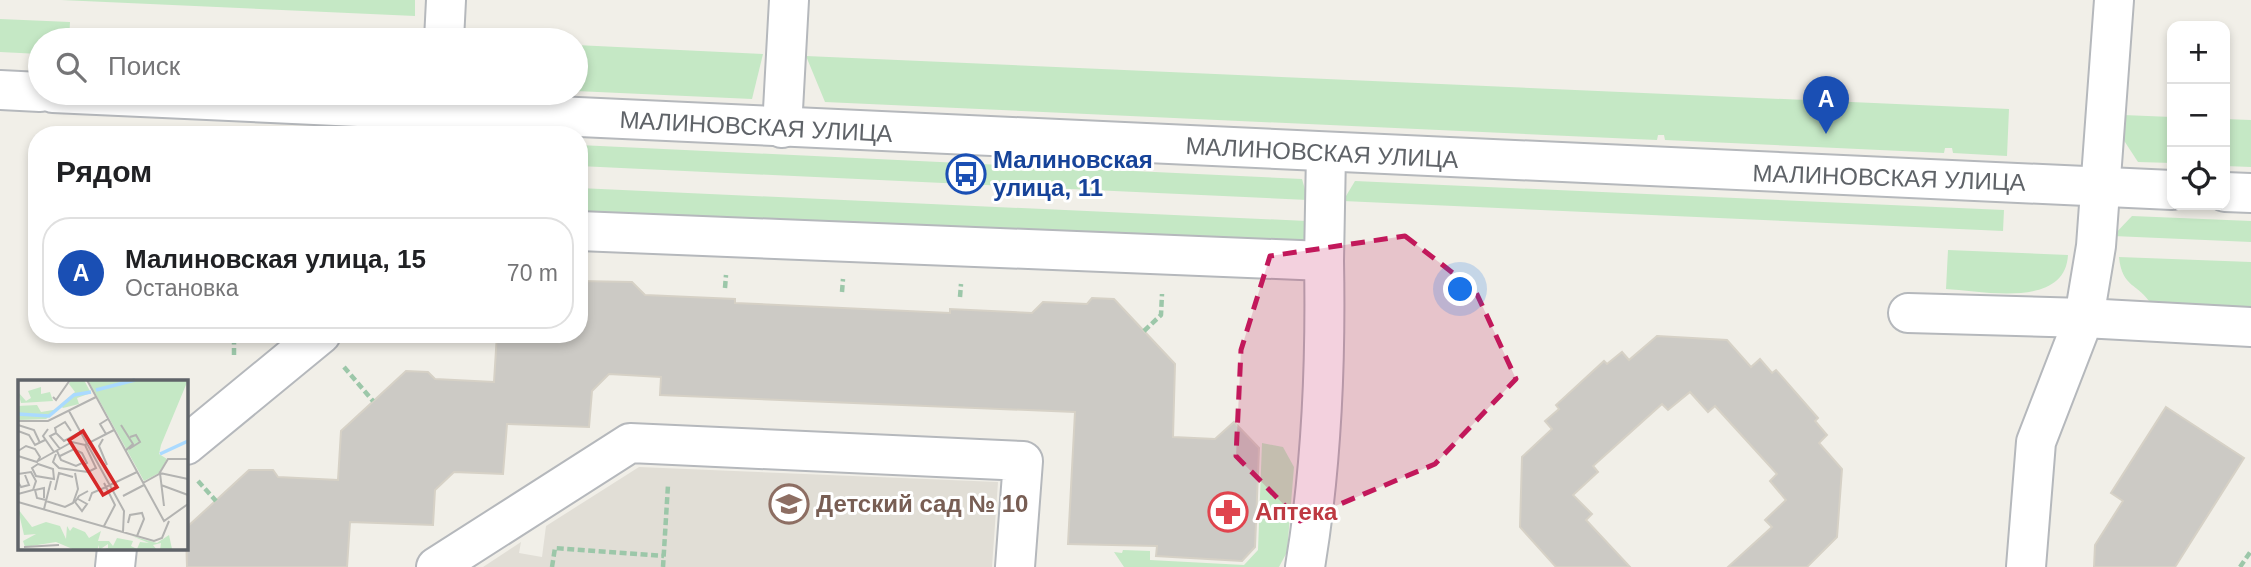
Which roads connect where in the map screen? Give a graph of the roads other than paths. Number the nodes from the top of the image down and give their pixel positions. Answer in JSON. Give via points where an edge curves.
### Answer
{"nodes":[{"id":1,"x":446,"y":0,"type":"edge"},
{"id":2,"x":789,"y":0,"type":"edge"},
{"id":3,"x":2114,"y":0,"type":"edge"},
{"id":4,"x":445,"y":28,"type":"edge"},
{"id":5,"x":0,"y":90,"type":"edge"},
{"id":6,"x":28,"y":91,"type":"edge"},
{"id":7,"x":287,"y":105,"type":"edge"},
{"id":8,"x":443,"y":113,"type":"edge"},
{"id":9,"x":782,"y":128,"type":"junction"},
{"id":10,"x":1326,"y":153,"type":"junction"},
{"id":11,"x":2099,"y":187,"type":"junction"},
{"id":12,"x":2167,"y":190,"type":"edge"},
{"id":13,"x":2230,"y":192,"type":"edge"},
{"id":14,"x":2251,"y":193,"type":"edge"},
{"id":15,"x":588,"y":231,"type":"edge"},
{"id":16,"x":1324,"y":261,"type":"junction"},
{"id":17,"x":1908,"y":313,"type":"dead end"},
{"id":18,"x":2084,"y":318,"type":"junction"},
{"id":19,"x":2251,"y":327,"type":"edge"},
{"id":20,"x":331,"y":349,"type":"edge"},
{"id":21,"x":187,"y":458,"type":"edge"},
{"id":22,"x":436,"y":567,"type":"edge"},
{"id":23,"x":1015,"y":567,"type":"edge"},
{"id":24,"x":1305,"y":567,"type":"edge"},
{"id":25,"x":2026,"y":567,"type":"edge"}],
"edges":[{"from":1,"to":4,"type":"street"},
{"from":2,"to":9,"type":"street"},
{"from":3,"to":11,"type":"street"},
{"from":5,"to":6,"type":"street"},
{"from":7,"to":8,"type":"street","name":"МАЛИНОВСКАЯ УЛИЦА"},
{"from":8,"to":9,"type":"street","name":"МАЛИНОВСКАЯ УЛИЦА"},
{"from":9,"to":10,"type":"street","name":"МАЛИНОВСКАЯ УЛИЦА"},
{"from":10,"to":11,"type":"street","name":"МАЛИНОВСКАЯ УЛИЦА"},
{"from":10,"to":16,"type":"street"},
{"from":11,"to":12,"type":"street","name":"МАЛИНОВСКАЯ УЛИЦА"},
{"from":11,"to":18,"type":"street"},
{"from":13,"to":14,"type":"street"},
{"from":15,"to":16,"type":"street"},
{"from":16,"to":24,"type":"street","via":[[1326,366],[1317,500]]},
{"from":17,"to":18,"type":"street"},
{"from":18,"to":19,"type":"street"},
{"from":18,"to":25,"type":"street","via":[[2036,442]]},
{"from":20,"to":21,"type":"street"},
{"from":22,"to":23,"type":"street","via":[[630,443],[1023,461]]}]}
